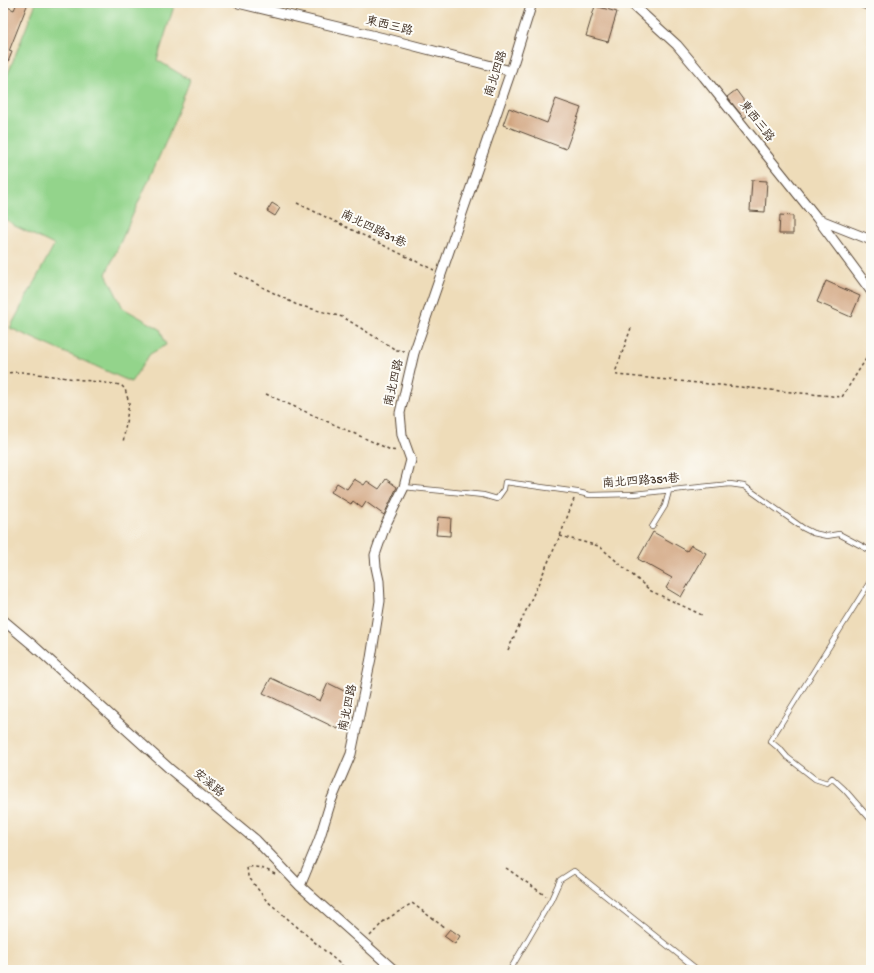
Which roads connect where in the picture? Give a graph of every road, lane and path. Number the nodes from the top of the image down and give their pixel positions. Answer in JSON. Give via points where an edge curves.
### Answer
{"nodes":[{"id":1,"x":238,"y":3,"type":"edge"},
{"id":2,"x":532,"y":3,"type":"edge"},
{"id":3,"x":631,"y":3,"type":"edge"},
{"id":4,"x":856,"y":3,"type":"edge"},
{"id":5,"x":871,"y":9,"type":"edge"},
{"id":6,"x":511,"y":71,"type":"junction"},
{"id":7,"x":297,"y":203,"type":"dead end"},
{"id":8,"x":816,"y":218,"type":"junction"},
{"id":9,"x":871,"y":240,"type":"edge"},
{"id":10,"x":235,"y":272,"type":"dead end"},
{"id":11,"x":441,"y":274,"type":"junction"},
{"id":12,"x":871,"y":291,"type":"edge"},
{"id":13,"x":631,"y":328,"type":"dead end"},
{"id":14,"x":871,"y":351,"type":"edge"},
{"id":15,"x":414,"y":353,"type":"junction"},
{"id":16,"x":3,"y":373,"type":"edge"},
{"id":17,"x":266,"y":394,"type":"dead end"},
{"id":18,"x":123,"y":443,"type":"dead end"},
{"id":19,"x":408,"y":452,"type":"junction"},
{"id":20,"x":404,"y":487,"type":"junction"},
{"id":21,"x":669,"y":491,"type":"junction"},
{"id":22,"x":577,"y":492,"type":"junction"},
{"id":23,"x":652,"y":527,"type":"dead end"},
{"id":24,"x":560,"y":536,"type":"junction"},
{"id":25,"x":871,"y":551,"type":"edge"},
{"id":26,"x":871,"y":580,"type":"edge"},
{"id":27,"x":702,"y":615,"type":"dead end"},
{"id":28,"x":3,"y":620,"type":"edge"},
{"id":29,"x":508,"y":650,"type":"dead end"},
{"id":30,"x":871,"y":820,"type":"edge"},
{"id":31,"x":506,"y":868,"type":"dead end"},
{"id":32,"x":279,"y":876,"type":"dead end"},
{"id":33,"x":300,"y":886,"type":"junction"},
{"id":34,"x":551,"y":900,"type":"junction"},
{"id":35,"x":445,"y":928,"type":"dead end"},
{"id":36,"x":363,"y":943,"type":"junction"},
{"id":37,"x":347,"y":970,"type":"edge"},
{"id":38,"x":394,"y":970,"type":"edge"},
{"id":39,"x":510,"y":970,"type":"edge"},
{"id":40,"x":698,"y":970,"type":"edge"}],
"edges":[{"from":1,"to":6,"type":"street","name":"東西三路"},
{"from":2,"to":6,"type":"street","name":"南北四路"},
{"from":3,"to":8,"type":"street","name":"東西三路","via":[[677,45],[704,76]]},
{"from":4,"to":5,"type":"lane"},
{"from":6,"to":11,"type":"street","name":"南北四路"},
{"from":7,"to":11,"type":"path","name":"南北四路31巷"},
{"from":8,"to":9,"type":"street","name":"東西三路"},
{"from":8,"to":12,"type":"street"},
{"from":10,"to":15,"type":"path","via":[[297,305],[343,317],[396,350]]},
{"from":11,"to":15,"type":"street","name":"南北四路"},
{"from":13,"to":14,"type":"path","via":[[616,370],[617,375],[842,397]]},
{"from":15,"to":19,"type":"street","name":"南北四路","via":[[400,412],[402,436]]},
{"from":16,"to":18,"type":"path","via":[[22,372],[121,385],[125,389],[129,403]]},
{"from":17,"to":19,"type":"path","via":[[391,450]]},
{"from":19,"to":20,"type":"street","name":"南北四路","via":[[411,460]]},
{"from":20,"to":22,"type":"lane","name":"南北四路351巷","via":[[482,495],[497,499],[504,489],[505,482]]},
{"from":20,"to":33,"type":"street","name":"南北四路","via":[[385,526],[375,555],[380,601],[352,754]]},
{"from":21,"to":22,"type":"lane","name":"南北四路351巷","via":[[590,495]]},
{"from":21,"to":23,"type":"lane","via":[[665,506]]},
{"from":21,"to":25,"type":"lane","name":"南北四路351巷","via":[[730,484],[744,486],[803,528],[827,536],[839,534]]},
{"from":22,"to":24,"type":"path"},
{"from":24,"to":27,"type":"path","via":[[599,546],[650,591]]},
{"from":24,"to":29,"type":"path"},
{"from":26,"to":30,"type":"lane","via":[[770,741],[815,779],[827,783],[832,778]]},
{"from":28,"to":33,"type":"street","name":"安溪路","via":[[171,770],[256,840]]},
{"from":31,"to":34,"type":"path"},
{"from":32,"to":37,"type":"path","via":[[255,866],[247,867],[248,876],[266,900]]},
{"from":33,"to":36,"type":"street","name":"安溪路"},
{"from":34,"to":39,"type":"lane"},
{"from":34,"to":40,"type":"lane","via":[[560,880],[574,871]]},
{"from":35,"to":36,"type":"path","via":[[412,903],[384,921]]},
{"from":36,"to":38,"type":"street","name":"安溪路"}]}
